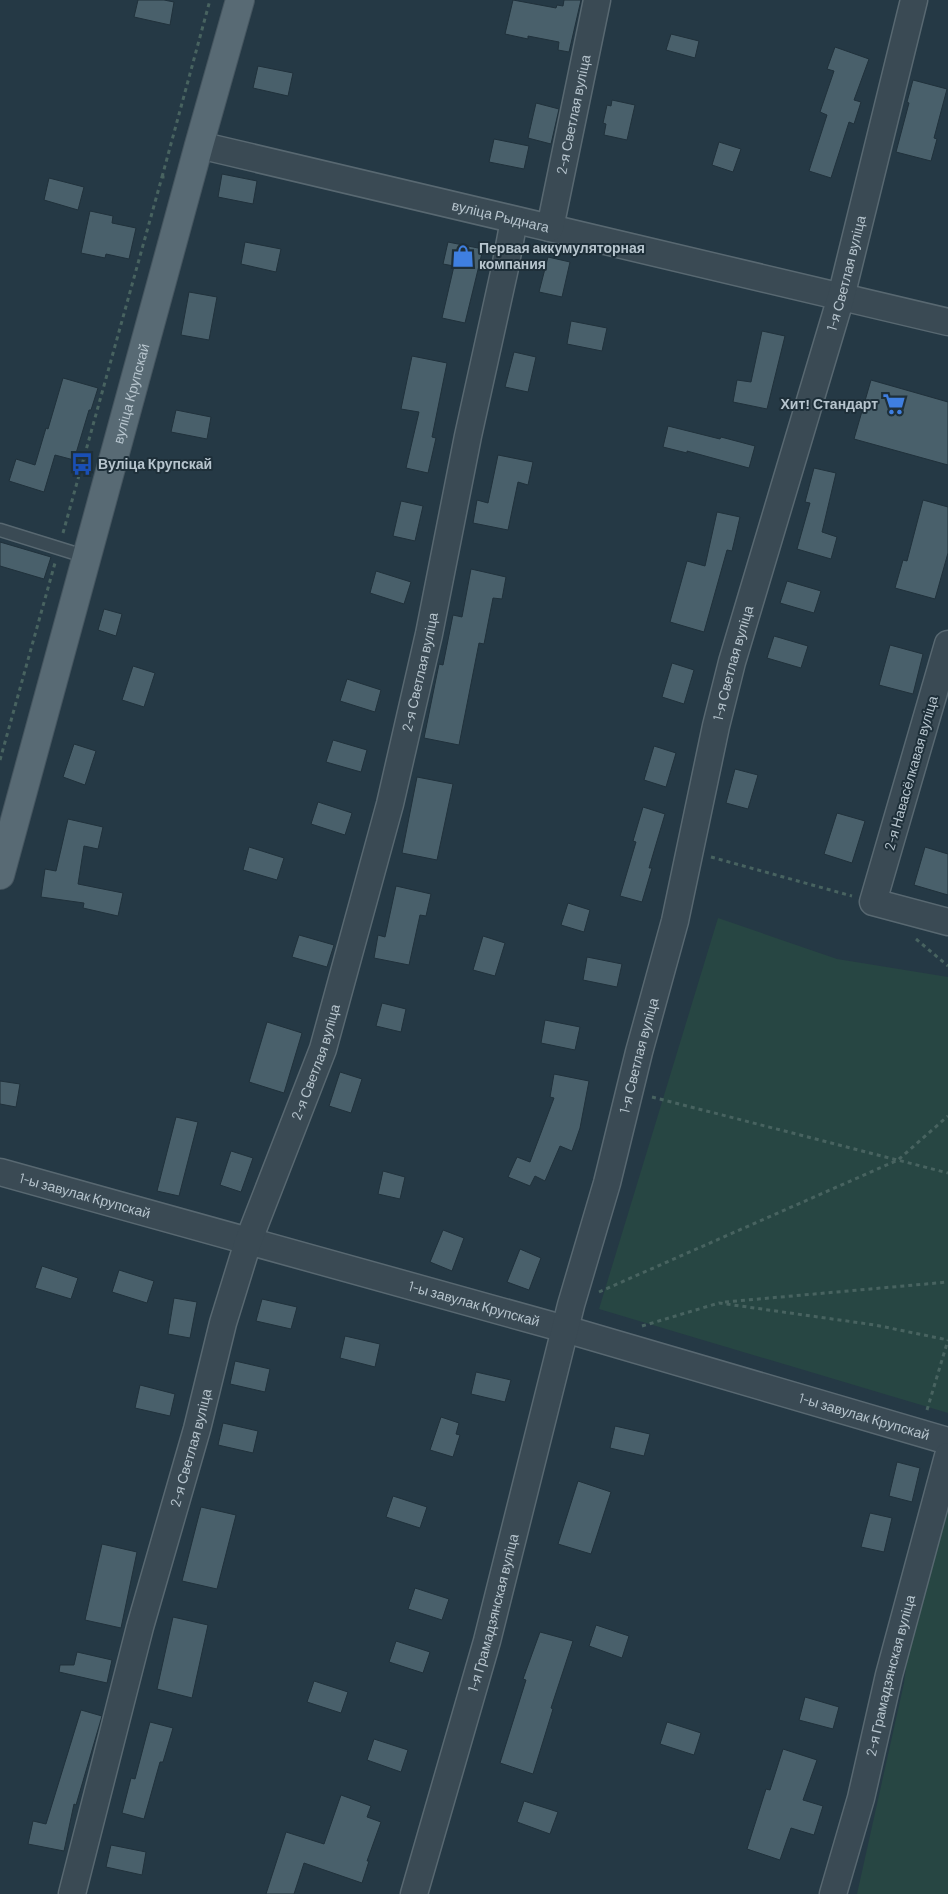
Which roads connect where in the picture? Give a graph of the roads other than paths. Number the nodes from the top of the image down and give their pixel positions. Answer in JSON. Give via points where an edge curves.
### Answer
{"nodes":[{"id":1,"x":240,"y":0,"type":"edge"},
{"id":2,"x":597,"y":0,"type":"edge"},
{"id":3,"x":914,"y":0,"type":"edge"},
{"id":4,"x":199,"y":145,"type":"junction"},
{"id":5,"x":514,"y":220,"type":"junction"},
{"id":6,"x":550,"y":228,"type":"junction"},
{"id":7,"x":841,"y":297,"type":"junction"},
{"id":8,"x":948,"y":322,"type":"edge"},
{"id":9,"x":0,"y":530,"type":"edge"},
{"id":10,"x":87,"y":558,"type":"junction"},
{"id":11,"x":948,"y":644,"type":"edge"},
{"id":12,"x":0,"y":874,"type":"edge"},
{"id":13,"x":948,"y":922,"type":"edge"},
{"id":14,"x":0,"y":1172,"type":"edge"},
{"id":15,"x":248,"y":1242,"type":"junction"},
{"id":16,"x":568,"y":1317,"type":"junction"},
{"id":17,"x":948,"y":1440,"type":"edge"},
{"id":18,"x":948,"y":1456,"type":"edge"},
{"id":19,"x":72,"y":1894,"type":"edge"},
{"id":20,"x":414,"y":1894,"type":"edge"},
{"id":21,"x":833,"y":1894,"type":"edge"}],
"edges":[{"from":1,"to":4,"type":"main road","name":"вуліца Крупскай"},
{"from":2,"to":6,"type":"street","name":"2-я Светлая вуліца"},
{"from":3,"to":7,"type":"street","name":"1-я Светлая вуліца"},
{"from":4,"to":5,"type":"street","name":"вуліца Рыднага"},
{"from":4,"to":10,"type":"main road","name":"вуліца Крупскай"},
{"from":5,"to":6,"type":"street","name":"вуліца Рыднага"},
{"from":5,"to":15,"type":"street","name":"2-я Светлая вуліца","via":[[429,634],[390,804],[323,1049]]},
{"from":6,"to":7,"type":"street","name":"вуліца Рыднага"},
{"from":7,"to":8,"type":"street","name":"вуліца Рыднага"},
{"from":7,"to":16,"type":"street","name":"1-я Светлая вуліца","via":[[732,662],[675,921],[607,1183]]},
{"from":9,"to":10,"type":"lane"},
{"from":10,"to":12,"type":"main road","name":"вуліца Крупскай"},
{"from":11,"to":13,"type":"street","name":"2-я Навасёлкавая вуліца","via":[[873,902]]},
{"from":14,"to":15,"type":"street","name":"1-ы завулак Крупскай"},
{"from":15,"to":16,"type":"street","name":"1-ы завулак Крупскай"},
{"from":15,"to":19,"type":"street","name":"2-я Светлая вуліца","via":[[140,1627]]},
{"from":16,"to":17,"type":"street","name":"1-ы завулак Крупскай"},
{"from":16,"to":20,"type":"street","name":"1-я Грамадзянская вуліца","via":[[487,1641]]},
{"from":18,"to":21,"type":"street","name":"2-я Грамадзянская вуліца"}]}
